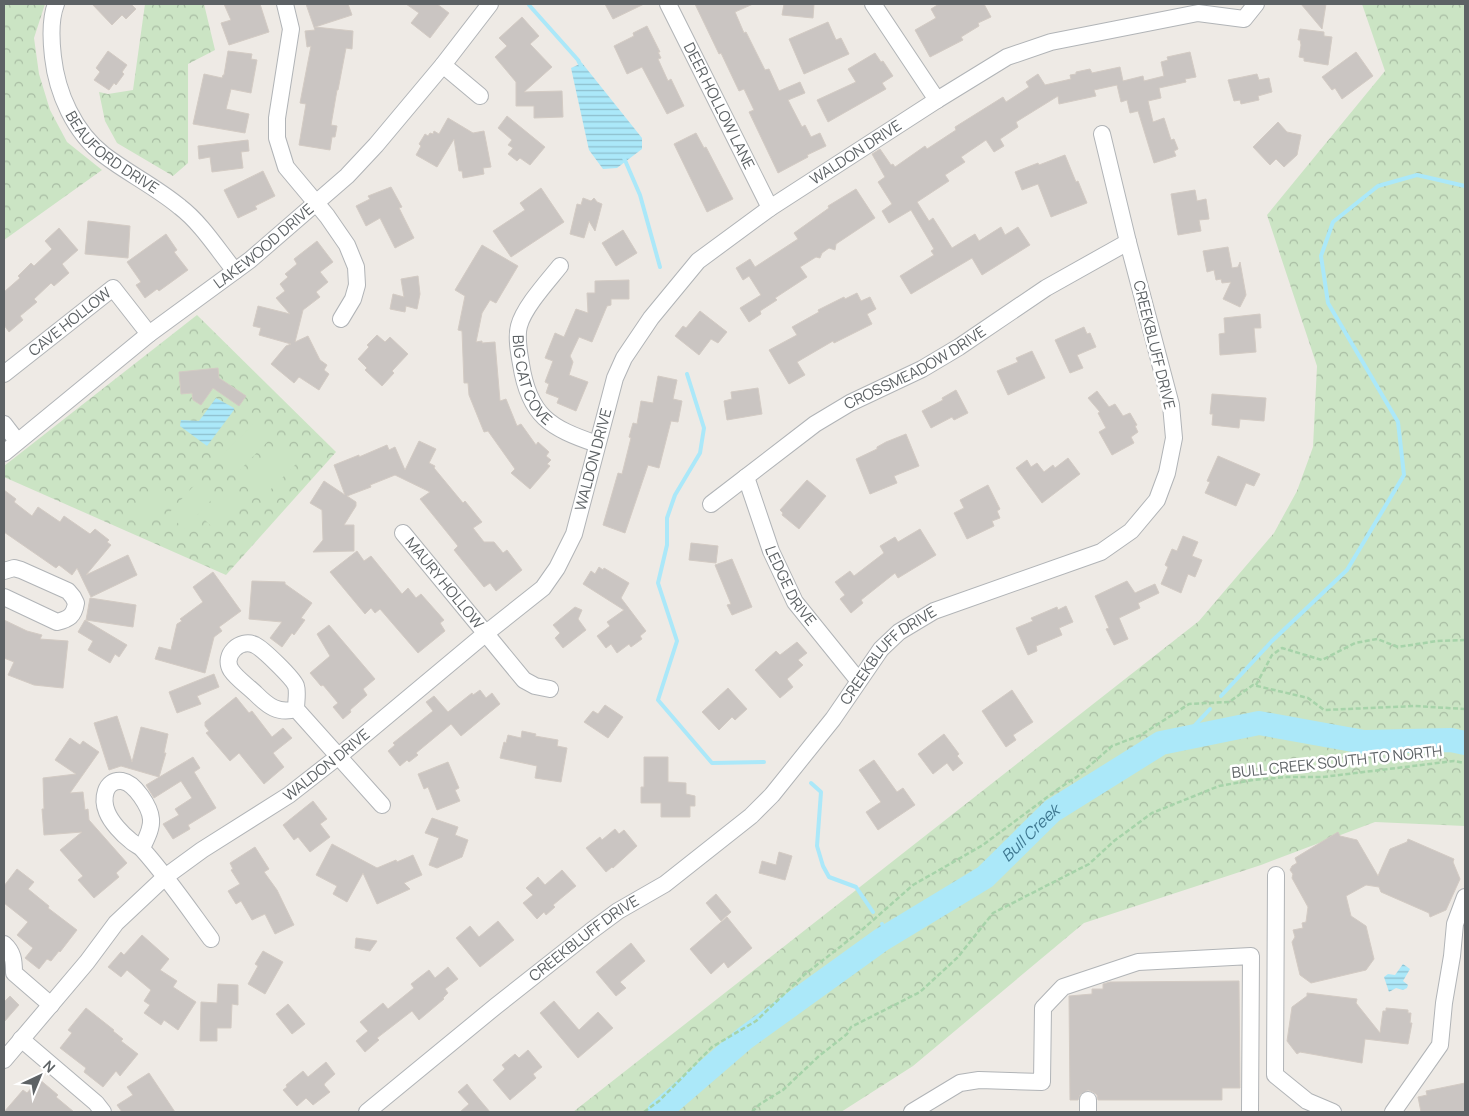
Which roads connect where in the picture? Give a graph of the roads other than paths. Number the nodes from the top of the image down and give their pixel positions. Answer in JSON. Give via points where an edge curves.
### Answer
{"nodes":[{"id":1,"x":56,"y":4,"type":"edge"},
{"id":2,"x":286,"y":4,"type":"edge"},
{"id":3,"x":490,"y":4,"type":"edge"},
{"id":4,"x":668,"y":4,"type":"edge"},
{"id":5,"x":873,"y":4,"type":"edge"},
{"id":6,"x":1256,"y":4,"type":"edge"},
{"id":7,"x":443,"y":65,"type":"junction"},
{"id":8,"x":480,"y":96,"type":"dead end"},
{"id":9,"x":937,"y":100,"type":"junction"},
{"id":10,"x":1102,"y":134,"type":"dead end"},
{"id":11,"x":316,"y":202,"type":"junction"},
{"id":12,"x":770,"y":208,"type":"junction"},
{"id":13,"x":1128,"y":242,"type":"junction"},
{"id":14,"x":560,"y":266,"type":"dead end"},
{"id":15,"x":234,"y":270,"type":"junction"},
{"id":16,"x":341,"y":319,"type":"dead end"},
{"id":17,"x":149,"y":334,"type":"junction"},
{"id":18,"x":4,"y":374,"type":"edge"},
{"id":19,"x":4,"y":424,"type":"edge"},
{"id":20,"x":17,"y":441,"type":"junction"},
{"id":21,"x":597,"y":444,"type":"junction"},
{"id":22,"x":4,"y":453,"type":"edge"},
{"id":23,"x":746,"y":477,"type":"junction"},
{"id":24,"x":711,"y":504,"type":"dead end"},
{"id":25,"x":403,"y":533,"type":"dead end"},
{"id":26,"x":4,"y":571,"type":"edge"},
{"id":27,"x":4,"y":597,"type":"edge"},
{"id":28,"x":485,"y":634,"type":"junction"},
{"id":29,"x":858,"y":680,"type":"junction"},
{"id":30,"x":550,"y":689,"type":"dead end"},
{"id":31,"x":296,"y":709,"type":"junction"},
{"id":32,"x":339,"y":756,"type":"junction"},
{"id":33,"x":382,"y":805,"type":"dead end"},
{"id":34,"x":142,"y":848,"type":"dead end"},
{"id":35,"x":1276,"y":875,"type":"dead end"},
{"id":36,"x":165,"y":878,"type":"junction"},
{"id":37,"x":1465,"y":897,"type":"edge"},
{"id":38,"x":211,"y":939,"type":"dead end"},
{"id":39,"x":4,"y":944,"type":"edge"},
{"id":40,"x":9,"y":975,"type":"edge"},
{"id":41,"x":51,"y":1005,"type":"junction"},
{"id":42,"x":21,"y":1039,"type":"junction"},
{"id":43,"x":4,"y":1060,"type":"edge"},
{"id":44,"x":103,"y":1112,"type":"edge"},
{"id":45,"x":368,"y":1112,"type":"edge"},
{"id":46,"x":912,"y":1112,"type":"edge"},
{"id":47,"x":1250,"y":1112,"type":"edge"},
{"id":48,"x":1333,"y":1112,"type":"edge"},
{"id":49,"x":1393,"y":1112,"type":"edge"}],
"edges":[{"from":1,"to":15,"type":"street","name":"BEAUFORD DRIVE","via":[[52,41],[55,77],[68,111],[86,137],[104,155],[182,208]]},
{"from":2,"to":11,"type":"street","via":[[291,29],[277,118],[277,138],[286,167]]},
{"from":3,"to":7,"type":"street","name":"LAKEWOOD DRIVE"},
{"from":4,"to":12,"type":"street","name":"DEER HOLLOW LANE"},
{"from":5,"to":9,"type":"street"},
{"from":6,"to":9,"type":"street","name":"WALDON DRIVE","via":[[1244,19],[1198,13],[1052,42],[1007,57]]},
{"from":7,"to":8,"type":"street"},
{"from":7,"to":11,"type":"street","name":"LAKEWOOD DRIVE","via":[[376,146],[348,176]]},
{"from":9,"to":12,"type":"street","name":"WALDON DRIVE"},
{"from":10,"to":13,"type":"street","name":"CREEKBLUFF DRIVE"},
{"from":11,"to":15,"type":"street","name":"LAKEWOOD DRIVE","via":[[250,260]]},
{"from":11,"to":16,"type":"street","via":[[347,245],[356,267],[357,286]]},
{"from":12,"to":21,"type":"street","name":"WALDON DRIVE","via":[[698,261],[651,318],[624,358]]},
{"from":13,"to":23,"type":"street","name":"CROSSMEADOW DRIVE","via":[[1046,288],[922,369],[850,403],[815,424]]},
{"from":13,"to":29,"type":"street","name":"CREEKBLUFF DRIVE","via":[[1171,405],[1174,438],[1167,473],[1157,500],[1132,531],[1101,552],[914,621],[881,649]]},
{"from":14,"to":21,"type":"street","name":"BIG CAT COVE","via":[[519,326],[523,381],[532,402],[546,420],[566,433]]},
{"from":15,"to":17,"type":"street","name":"LAKEWOOD DRIVE"},
{"from":17,"to":18,"type":"street","name":"CAVE HOLLOW","via":[[113,288]]},
{"from":17,"to":20,"type":"street","name":"LAKEWOOD DRIVE"},
{"from":19,"to":20,"type":"street"},
{"from":20,"to":22,"type":"street","name":"LAKEWOOD DRIVE"},
{"from":21,"to":28,"type":"street","name":"WALDON DRIVE","via":[[574,534],[557,568],[543,588]]},
{"from":23,"to":24,"type":"street","name":"CROSSMEADOW DRIVE"},
{"from":23,"to":29,"type":"street","name":"LEDGE DRIVE","via":[[771,550],[795,602]]},
{"from":25,"to":28,"type":"street","name":"MAURY HOLLOW"},
{"from":26,"to":27,"type":"street","via":[[21,570],[68,591],[76,603],[72,616],[57,622]]},
{"from":28,"to":30,"type":"street","name":"MAURY HOLLOW","via":[[524,680]]},
{"from":28,"to":32,"type":"street","name":"WALDON DRIVE"},
{"from":29,"to":45,"type":"street","name":"CREEKBLUFF DRIVE","via":[[833,719],[751,816],[665,884],[618,910]]},
{"from":31,"to":31,"type":"street","via":[[296,686],[289,675],[255,645],[244,643],[236,646],[228,662],[231,670],[268,706],[286,712]]},
{"from":31,"to":32,"type":"street"},
{"from":32,"to":33,"type":"street"},
{"from":32,"to":36,"type":"street","name":"WALDON DRIVE","via":[[289,795],[202,850]]},
{"from":34,"to":36,"type":"street"},
{"from":35,"to":48,"type":"street","via":[[1275,1075],[1307,1101]]},
{"from":36,"to":38,"type":"street"},
{"from":36,"to":41,"type":"street","name":"WALDON DRIVE","via":[[116,923]]},
{"from":37,"to":49,"type":"street","via":[[1455,924],[1440,1045]]},
{"from":39,"to":40,"type":"street","via":[[14,960]]},
{"from":40,"to":41,"type":"street"},
{"from":41,"to":42,"type":"street","name":"WALDON DRIVE"},
{"from":42,"to":43,"type":"street","name":"WALDON DRIVE"},
{"from":42,"to":44,"type":"street"},
{"from":46,"to":47,"type":"street","via":[[960,1083],[979,1080],[1042,1082],[1043,1008],[1063,987],[1138,962],[1251,956]]}]}
